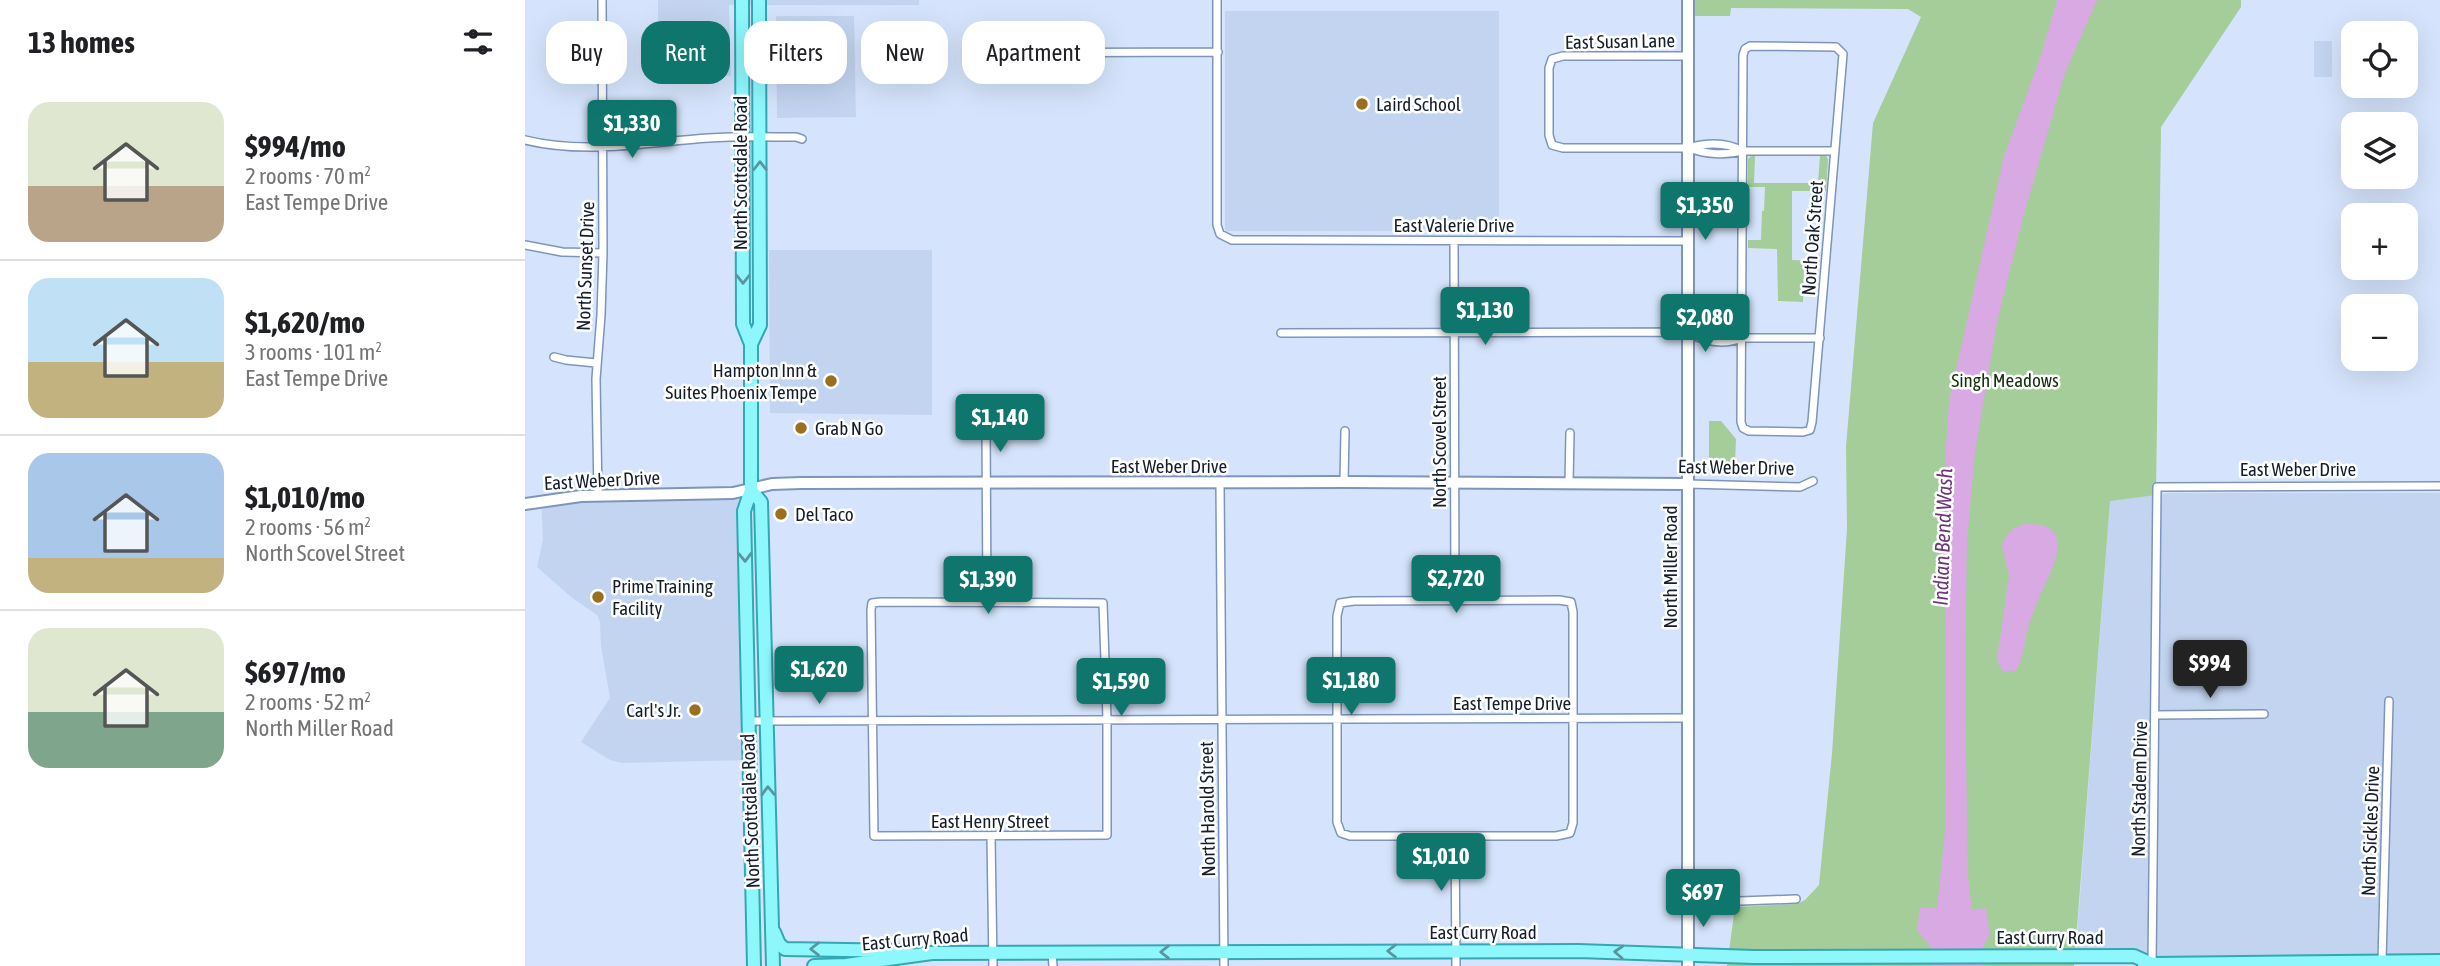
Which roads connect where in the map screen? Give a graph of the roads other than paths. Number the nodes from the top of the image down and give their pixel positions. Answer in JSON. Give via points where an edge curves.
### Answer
{"nodes":[{"id":1,"x":602,"y":0,"type":"edge"},
{"id":2,"x":742,"y":0,"type":"edge"},
{"id":3,"x":759,"y":0,"type":"edge"},
{"id":4,"x":1217,"y":0,"type":"edge"},
{"id":5,"x":1688,"y":0,"type":"edge"},
{"id":6,"x":602,"y":21,"type":"edge"},
{"id":7,"x":1105,"y":52,"type":"edge"},
{"id":8,"x":1218,"y":52,"type":"junction"},
{"id":9,"x":1688,"y":57,"type":"junction"},
{"id":10,"x":602,"y":84,"type":"edge"},
{"id":11,"x":743,"y":137,"type":"junction"},
{"id":12,"x":759,"y":137,"type":"junction"},
{"id":13,"x":802,"y":139,"type":"dead end"},
{"id":14,"x":525,"y":141,"type":"edge"},
{"id":15,"x":603,"y":147,"type":"junction"},
{"id":16,"x":1688,"y":148,"type":"junction"},
{"id":17,"x":1742,"y":150,"type":"junction"},
{"id":18,"x":1835,"y":151,"type":"junction"},
{"id":19,"x":1454,"y":241,"type":"junction"},
{"id":20,"x":1689,"y":241,"type":"junction"},
{"id":21,"x":525,"y":245,"type":"edge"},
{"id":22,"x":603,"y":253,"type":"junction"},
{"id":23,"x":1689,"y":332,"type":"junction"},
{"id":24,"x":1282,"y":333,"type":"dead end"},
{"id":25,"x":1455,"y":333,"type":"junction"},
{"id":26,"x":1742,"y":338,"type":"junction"},
{"id":27,"x":1820,"y":338,"type":"junction"},
{"id":28,"x":751,"y":344,"type":"junction"},
{"id":29,"x":554,"y":357,"type":"dead end"},
{"id":30,"x":596,"y":363,"type":"junction"},
{"id":31,"x":986,"y":425,"type":"dead end"},
{"id":32,"x":1345,"y":431,"type":"dead end"},
{"id":33,"x":1570,"y":433,"type":"dead end"},
{"id":34,"x":1813,"y":481,"type":"dead end"},
{"id":35,"x":1344,"y":482,"type":"junction"},
{"id":36,"x":1454,"y":483,"type":"junction"},
{"id":37,"x":1569,"y":483,"type":"junction"},
{"id":38,"x":986,"y":484,"type":"junction"},
{"id":39,"x":1220,"y":484,"type":"junction"},
{"id":40,"x":1688,"y":484,"type":"junction"},
{"id":41,"x":2440,"y":486,"type":"edge"},
{"id":42,"x":2157,"y":487,"type":"joint"},
{"id":43,"x":751,"y":489,"type":"junction"},
{"id":44,"x":598,"y":496,"type":"junction"},
{"id":45,"x":525,"y":504,"type":"edge"},
{"id":46,"x":1455,"y":601,"type":"junction"},
{"id":47,"x":987,"y":602,"type":"junction"},
{"id":48,"x":2389,"y":701,"type":"dead end"},
{"id":49,"x":2264,"y":714,"type":"dead end"},
{"id":50,"x":2156,"y":715,"type":"junction"},
{"id":51,"x":1573,"y":718,"type":"junction"},
{"id":52,"x":1687,"y":718,"type":"junction"},
{"id":53,"x":1107,"y":719,"type":"junction"},
{"id":54,"x":1222,"y":719,"type":"junction"},
{"id":55,"x":1337,"y":719,"type":"junction"},
{"id":56,"x":766,"y":720,"type":"junction"},
{"id":57,"x":872,"y":720,"type":"junction"},
{"id":58,"x":748,"y":721,"type":"junction"},
{"id":59,"x":991,"y":836,"type":"junction"},
{"id":60,"x":1455,"y":836,"type":"junction"},
{"id":61,"x":1796,"y":899,"type":"dead end"},
{"id":62,"x":1687,"y":903,"type":"junction"},
{"id":63,"x":773,"y":929,"type":"junction"},
{"id":64,"x":1456,"y":951,"type":"junction"},
{"id":65,"x":993,"y":952,"type":"junction"},
{"id":66,"x":1052,"y":952,"type":"junction"},
{"id":67,"x":1224,"y":952,"type":"junction"},
{"id":68,"x":932,"y":953,"type":"junction"},
{"id":69,"x":1688,"y":961,"type":"edge"},
{"id":70,"x":2382,"y":961,"type":"junction"},
{"id":71,"x":2440,"y":961,"type":"edge"},
{"id":72,"x":2149,"y":965,"type":"edge"},
{"id":73,"x":754,"y":966,"type":"edge"},
{"id":74,"x":773,"y":966,"type":"edge"},
{"id":75,"x":814,"y":966,"type":"edge"},
{"id":76,"x":993,"y":966,"type":"edge"},
{"id":77,"x":1053,"y":966,"type":"edge"},
{"id":78,"x":1224,"y":966,"type":"edge"},
{"id":79,"x":1456,"y":966,"type":"edge"}],
"edges":[{"from":1,"to":6,"type":"street","name":"North Sunset Drive"},
{"from":2,"to":11,"type":"main road","name":"North Scottsdale Road"},
{"from":3,"to":12,"type":"main road","name":"North Scottsdale Road"},
{"from":4,"to":8,"type":"street"},
{"from":5,"to":9,"type":"street","name":"North Miller Road"},
{"from":7,"to":8,"type":"street"},
{"from":8,"to":19,"type":"street","name":"East Valerie Drive","via":[[1220,234],[1232,240]]},
{"from":9,"to":16,"type":"street","name":"North Miller Road"},
{"from":9,"to":16,"type":"street","name":"East Susan Lane","via":[[1563,56],[1552,59],[1549,68],[1552,145]]},
{"from":10,"to":15,"type":"street","name":"North Sunset Drive"},
{"from":11,"to":12,"type":"street"},
{"from":11,"to":15,"type":"street"},
{"from":11,"to":28,"type":"main road","name":"North Scottsdale Road","one_way":true,"via":[[743,324]]},
{"from":12,"to":13,"type":"street"},
{"from":28,"to":12,"type":"main road","name":"North Scottsdale Road","one_way":true,"via":[[760,324]]},
{"from":14,"to":15,"type":"street"},
{"from":15,"to":22,"type":"street","name":"North Sunset Drive"},
{"from":16,"to":17,"type":"street","via":[[1701,144]]},
{"from":16,"to":20,"type":"street","name":"North Miller Road"},
{"from":17,"to":18,"type":"street"},
{"from":17,"to":18,"type":"street","name":"North Oak Street","via":[[1745,49],[1836,47],[1841,49],[1843,61]]},
{"from":17,"to":26,"type":"street"},
{"from":18,"to":27,"type":"street","name":"North Oak Street"},
{"from":19,"to":20,"type":"street","name":"East Valerie Drive"},
{"from":19,"to":25,"type":"street","name":"North Scovel Street"},
{"from":20,"to":23,"type":"street","name":"North Miller Road"},
{"from":21,"to":22,"type":"street"},
{"from":22,"to":30,"type":"street","name":"North Sunset Drive"},
{"from":23,"to":25,"type":"street"},
{"from":23,"to":26,"type":"street","via":[[1704,328],[1719,337],[1731,333]]},
{"from":23,"to":40,"type":"street","name":"North Miller Road"},
{"from":24,"to":25,"type":"street"},
{"from":25,"to":36,"type":"street","name":"North Scovel Street"},
{"from":26,"to":27,"type":"street"},
{"from":26,"to":27,"type":"street","name":"North Oak Street","via":[[1743,428],[1803,432],[1810,430]]},
{"from":28,"to":43,"type":"main road","name":"North Scottsdale Road"},
{"from":29,"to":30,"type":"street"},
{"from":30,"to":44,"type":"street","name":"North Sunset Drive"},
{"from":31,"to":38,"type":"street"},
{"from":32,"to":35,"type":"street"},
{"from":33,"to":37,"type":"street"},
{"from":34,"to":40,"type":"street","name":"East Weber Drive","via":[[1800,487]]},
{"from":35,"to":36,"type":"street","name":"East Weber Drive"},
{"from":35,"to":39,"type":"street","name":"East Weber Drive"},
{"from":36,"to":37,"type":"street","name":"East Weber Drive"},
{"from":36,"to":46,"type":"street","name":"North Scovel Street"},
{"from":37,"to":40,"type":"street","name":"East Weber Drive"},
{"from":38,"to":39,"type":"street","name":"East Weber Drive"},
{"from":38,"to":43,"type":"street","name":"East Weber Drive","via":[[801,483]]},
{"from":38,"to":47,"type":"street"},
{"from":39,"to":54,"type":"street","name":"North Harold Street"},
{"from":40,"to":52,"type":"street","name":"North Miller Road"},
{"from":41,"to":42,"type":"street","name":"East Weber Drive"},
{"from":42,"to":50,"type":"street","name":"North Stadem Drive"},
{"from":43,"to":44,"type":"street","name":"East Weber Drive"},
{"from":43,"to":56,"type":"main road","name":"North Scottsdale Road","via":[[761,502]]},
{"from":43,"to":58,"type":"main road","name":"North Scottsdale Road","one_way":true,"via":[[744,511]]},
{"from":44,"to":45,"type":"street","name":"East Weber Drive"},
{"from":46,"to":51,"type":"street","via":[[1571,602]]},
{"from":46,"to":55,"type":"street","via":[[1340,603]]},
{"from":47,"to":53,"type":"street","via":[[1103,603]]},
{"from":47,"to":57,"type":"street","via":[[872,603]]},
{"from":48,"to":70,"type":"street","name":"North Sickles Drive"},
{"from":49,"to":50,"type":"street"},
{"from":50,"to":72,"type":"street","name":"North Stadem Drive"},
{"from":51,"to":52,"type":"street","name":"East Tempe Drive"},
{"from":51,"to":55,"type":"street","name":"East Tempe Drive"},
{"from":51,"to":60,"type":"street","via":[[1570,833]]},
{"from":52,"to":62,"type":"street","name":"North Miller Road"},
{"from":53,"to":54,"type":"street","name":"East Tempe Drive"},
{"from":53,"to":57,"type":"street","name":"East Tempe Drive"},
{"from":53,"to":59,"type":"street","name":"East Henry Street","via":[[1107,835]]},
{"from":54,"to":55,"type":"street","name":"East Tempe Drive"},
{"from":54,"to":67,"type":"street","name":"North Harold Street"},
{"from":55,"to":60,"type":"street","via":[[1337,822],[1341,833]]},
{"from":56,"to":57,"type":"street","name":"East Tempe Drive"},
{"from":56,"to":58,"type":"street","name":"East Tempe Drive"},
{"from":63,"to":56,"type":"main road","name":"North Scottsdale Road","one_way":true},
{"from":57,"to":59,"type":"street","name":"East Henry Street","via":[[874,836]]},
{"from":58,"to":73,"type":"main road","name":"North Scottsdale Road"},
{"from":59,"to":65,"type":"street"},
{"from":60,"to":64,"type":"street"},
{"from":61,"to":62,"type":"street"},
{"from":62,"to":69,"type":"street","name":"North Miller Road"},
{"from":68,"to":63,"type":"main road","one_way":true,"via":[[785,948]]},
{"from":63,"to":74,"type":"main road","name":"North Scottsdale Road"},
{"from":64,"to":67,"type":"main road","name":"East Curry Road","one_way":true},
{"from":69,"to":64,"type":"main road","name":"East Curry Road","one_way":true,"via":[[1605,951]]},
{"from":64,"to":79,"type":"street"},
{"from":65,"to":66,"type":"main road","name":"East Curry Road"},
{"from":65,"to":68,"type":"main road","name":"East Curry Road"},
{"from":65,"to":76,"type":"street"},
{"from":67,"to":66,"type":"main road","name":"East Curry Road","one_way":true},
{"from":66,"to":77,"type":"street"},
{"from":67,"to":78,"type":"street","name":"North Harold Street"},
{"from":68,"to":75,"type":"main road","name":"East Curry Road"},
{"from":69,"to":72,"type":"main road","name":"East Curry Road","via":[[2134,956]]},
{"from":70,"to":71,"type":"main road","name":"East Curry Road"},
{"from":70,"to":72,"type":"main road","name":"East Curry Road"}]}
